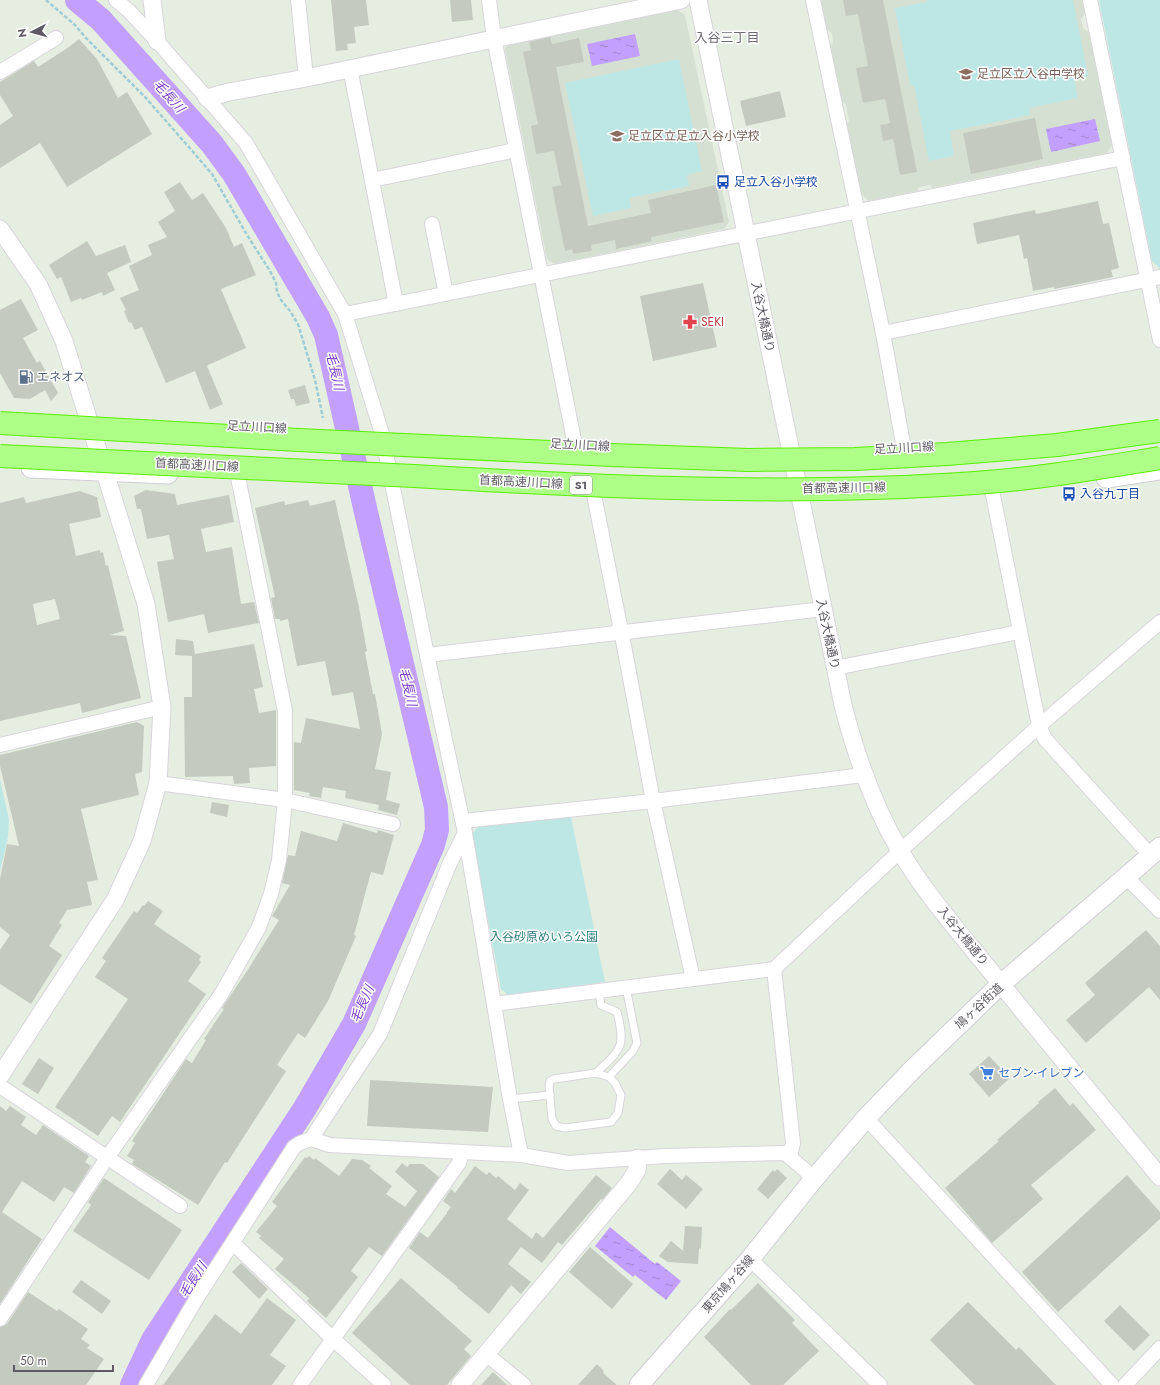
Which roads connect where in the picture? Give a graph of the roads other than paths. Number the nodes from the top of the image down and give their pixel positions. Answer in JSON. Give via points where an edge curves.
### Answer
{"nodes":[{"id":1,"x":116,"y":0,"type":"edge"},
{"id":2,"x":152,"y":0,"type":"edge"},
{"id":3,"x":298,"y":0,"type":"edge"},
{"id":4,"x":489,"y":0,"type":"edge"},
{"id":5,"x":681,"y":0,"type":"edge"},
{"id":6,"x":698,"y":0,"type":"edge"},
{"id":7,"x":813,"y":0,"type":"edge"},
{"id":8,"x":1090,"y":0,"type":"edge"},
{"id":9,"x":56,"y":38,"type":"dead end"},
{"id":10,"x":494,"y":38,"type":"junction"},
{"id":11,"x":157,"y":41,"type":"junction"},
{"id":12,"x":350,"y":68,"type":"junction"},
{"id":13,"x":0,"y":72,"type":"edge"},
{"id":14,"x":306,"y":78,"type":"junction"},
{"id":15,"x":207,"y":98,"type":"junction"},
{"id":16,"x":516,"y":150,"type":"junction"},
{"id":17,"x":1123,"y":158,"type":"junction"},
{"id":18,"x":372,"y":180,"type":"junction"},
{"id":19,"x":857,"y":211,"type":"junction"},
{"id":20,"x":432,"y":224,"type":"dead end"},
{"id":21,"x":0,"y":229,"type":"edge"},
{"id":22,"x":745,"y":234,"type":"junction"},
{"id":23,"x":540,"y":276,"type":"junction"},
{"id":24,"x":1154,"y":278,"type":"edge"},
{"id":25,"x":446,"y":294,"type":"junction"},
{"id":26,"x":396,"y":304,"type":"junction"},
{"id":27,"x":346,"y":314,"type":"junction"},
{"id":28,"x":883,"y":333,"type":"junction"},
{"id":29,"x":1160,"y":340,"type":"edge"},
{"id":30,"x":0,"y":414,"type":"edge"},
{"id":31,"x":88,"y":418,"type":"junction"},
{"id":32,"x":1160,"y":421,"type":"edge"},
{"id":33,"x":0,"y":423,"type":"edge"},
{"id":34,"x":1160,"y":431,"type":"edge"},
{"id":35,"x":0,"y":434,"type":"edge"},
{"id":36,"x":382,"y":434,"type":"junction"},
{"id":37,"x":299,"y":440,"type":"junction"},
{"id":38,"x":575,"y":445,"type":"junction"},
{"id":39,"x":1160,"y":447,"type":"edge"},
{"id":40,"x":904,"y":449,"type":"junction"},
{"id":41,"x":790,"y":451,"type":"junction"},
{"id":42,"x":0,"y":456,"type":"edge"},
{"id":43,"x":1160,"y":458,"type":"edge"},
{"id":44,"x":0,"y":466,"type":"edge"},
{"id":45,"x":1160,"y":470,"type":"edge"},
{"id":46,"x":105,"y":472,"type":"junction"},
{"id":47,"x":238,"y":477,"type":"junction"},
{"id":48,"x":521,"y":482,"type":"junction"},
{"id":49,"x":392,"y":485,"type":"junction"},
{"id":50,"x":992,"y":490,"type":"junction"},
{"id":51,"x":594,"y":495,"type":"junction"},
{"id":52,"x":801,"y":499,"type":"junction"},
{"id":53,"x":823,"y":609,"type":"junction"},
{"id":54,"x":1160,"y":622,"type":"edge"},
{"id":55,"x":1019,"y":632,"type":"junction"},
{"id":56,"x":622,"y":633,"type":"junction"},
{"id":57,"x":427,"y":655,"type":"junction"},
{"id":58,"x":835,"y":668,"type":"junction"},
{"id":59,"x":162,"y":707,"type":"junction"},
{"id":60,"x":1038,"y":726,"type":"junction"},
{"id":61,"x":0,"y":745,"type":"edge"},
{"id":62,"x":864,"y":775,"type":"junction"},
{"id":63,"x":158,"y":783,"type":"junction"},
{"id":64,"x":285,"y":800,"type":"junction"},
{"id":65,"x":653,"y":801,"type":"junction"},
{"id":66,"x":393,"y":824,"type":"dead end"},
{"id":67,"x":464,"y":827,"type":"junction"},
{"id":68,"x":900,"y":851,"type":"junction"},
{"id":69,"x":1155,"y":851,"type":"edge"},
{"id":70,"x":1126,"y":878,"type":"junction"},
{"id":71,"x":1160,"y":911,"type":"edge"},
{"id":72,"x":774,"y":969,"type":"junction"},
{"id":73,"x":692,"y":979,"type":"junction"},
{"id":74,"x":1001,"y":984,"type":"junction"},
{"id":75,"x":626,"y":988,"type":"junction"},
{"id":76,"x":599,"y":991,"type":"junction"},
{"id":77,"x":494,"y":1004,"type":"junction"},
{"id":78,"x":596,"y":1073,"type":"junction"},
{"id":79,"x":0,"y":1076,"type":"edge"},
{"id":80,"x":609,"y":1077,"type":"junction"},
{"id":81,"x":0,"y":1086,"type":"edge"},
{"id":82,"x":550,"y":1095,"type":"junction"},
{"id":83,"x":510,"y":1099,"type":"junction"},
{"id":84,"x":866,"y":1118,"type":"junction"},
{"id":85,"x":311,"y":1139,"type":"junction"},
{"id":86,"x":462,"y":1152,"type":"junction"},
{"id":87,"x":522,"y":1155,"type":"junction"},
{"id":88,"x":790,"y":1156,"type":"junction"},
{"id":89,"x":107,"y":1158,"type":"junction"},
{"id":90,"x":638,"y":1158,"type":"junction"},
{"id":91,"x":1160,"y":1177,"type":"edge"},
{"id":92,"x":813,"y":1180,"type":"junction"},
{"id":93,"x":180,"y":1206,"type":"dead end"},
{"id":94,"x":233,"y":1243,"type":"junction"},
{"id":95,"x":750,"y":1259,"type":"junction"},
{"id":96,"x":0,"y":1319,"type":"edge"},
{"id":97,"x":333,"y":1339,"type":"junction"},
{"id":98,"x":1160,"y":1348,"type":"edge"},
{"id":99,"x":486,"y":1354,"type":"junction"},
{"id":100,"x":146,"y":1385,"type":"edge"},
{"id":101,"x":300,"y":1385,"type":"edge"},
{"id":102,"x":384,"y":1385,"type":"edge"},
{"id":103,"x":460,"y":1385,"type":"edge"},
{"id":104,"x":524,"y":1385,"type":"edge"},
{"id":105,"x":639,"y":1385,"type":"edge"},
{"id":106,"x":880,"y":1385,"type":"edge"},
{"id":107,"x":1112,"y":1385,"type":"edge"},
{"id":108,"x":1125,"y":1385,"type":"edge"}],
"edges":[{"from":1,"to":11,"type":"street"},
{"from":2,"to":11,"type":"street"},
{"from":3,"to":14,"type":"street"},
{"from":4,"to":10,"type":"street"},
{"from":5,"to":10,"type":"street"},
{"from":6,"to":22,"type":"street","name":"入谷大橋通り"},
{"from":7,"to":19,"type":"street"},
{"from":8,"to":17,"type":"street"},
{"from":9,"to":13,"type":"street"},
{"from":10,"to":12,"type":"street"},
{"from":10,"to":16,"type":"street"},
{"from":11,"to":15,"type":"street"},
{"from":12,"to":14,"type":"street"},
{"from":12,"to":18,"type":"street"},
{"from":14,"to":15,"type":"street"},
{"from":15,"to":27,"type":"street","via":[[246,143]]},
{"from":16,"to":18,"type":"street"},
{"from":16,"to":23,"type":"street"},
{"from":17,"to":19,"type":"street"},
{"from":17,"to":24,"type":"street"},
{"from":18,"to":26,"type":"street"},
{"from":19,"to":22,"type":"street"},
{"from":19,"to":28,"type":"street"},
{"from":20,"to":25,"type":"street"},
{"from":21,"to":31,"type":"street","via":[[38,284],[64,341]]},
{"from":22,"to":23,"type":"street"},
{"from":22,"to":41,"type":"street","name":"入谷大橋通り"},
{"from":23,"to":25,"type":"street"},
{"from":23,"to":38,"type":"street"},
{"from":24,"to":28,"type":"street"},
{"from":24,"to":29,"type":"street"},
{"from":25,"to":26,"type":"street"},
{"from":26,"to":27,"type":"street"},
{"from":27,"to":36,"type":"street"},
{"from":28,"to":40,"type":"street"},
{"from":30,"to":31,"type":"main road","name":"足立川口線"},
{"from":31,"to":36,"type":"main road","name":"足立川口線"},
{"from":31,"to":46,"type":"street"},
{"from":32,"to":40,"type":"main road","name":"足立川口線","via":[[985,444]]},
{"from":33,"to":37,"type":"highway","bridge":true},
{"from":34,"to":37,"type":"highway","bridge":true,"via":[[1057,445],[947,454],[748,460]]},
{"from":35,"to":37,"type":"highway","bridge":true,"via":[[152,440]]},
{"from":36,"to":38,"type":"main road","name":"足立川口線"},
{"from":36,"to":49,"type":"street"},
{"from":38,"to":41,"type":"main road","name":"足立川口線"},
{"from":39,"to":48,"type":"highway","bridge":true,"via":[[975,472],[752,481]]},
{"from":40,"to":41,"type":"main road","name":"足立川口線"},
{"from":41,"to":52,"type":"street","name":"入谷大橋通り"},
{"from":42,"to":48,"type":"highway","name":"首都高速川口線","number":"S1","bridge":true},
{"from":43,"to":48,"type":"highway","name":"首都高速川口線","number":"S1","bridge":true,"via":[[977,483],[892,487],[660,488]]},
{"from":44,"to":46,"type":"main road"},
{"from":45,"to":50,"type":"main road","via":[[1061,484]]},
{"from":46,"to":47,"type":"main road"},
{"from":46,"to":59,"type":"street","via":[[146,604]]},
{"from":47,"to":49,"type":"main road"},
{"from":47,"to":64,"type":"street","via":[[285,711]]},
{"from":49,"to":51,"type":"main road"},
{"from":49,"to":57,"type":"street"},
{"from":50,"to":52,"type":"main road"},
{"from":50,"to":55,"type":"street"},
{"from":51,"to":52,"type":"main road","via":[[746,500]]},
{"from":51,"to":56,"type":"street"},
{"from":52,"to":53,"type":"street","name":"入谷大橋通り"},
{"from":53,"to":56,"type":"street"},
{"from":53,"to":58,"type":"street","name":"入谷大橋通り"},
{"from":54,"to":60,"type":"street"},
{"from":55,"to":58,"type":"street"},
{"from":55,"to":60,"type":"street"},
{"from":56,"to":57,"type":"street"},
{"from":56,"to":65,"type":"street"},
{"from":57,"to":67,"type":"street"},
{"from":58,"to":62,"type":"street","name":"入谷大橋通り","via":[[852,739]]},
{"from":59,"to":61,"type":"street"},
{"from":59,"to":63,"type":"street"},
{"from":60,"to":68,"type":"street"},
{"from":60,"to":69,"type":"street","via":[[1045,739]]},
{"from":62,"to":65,"type":"street"},
{"from":62,"to":68,"type":"street","name":"入谷大橋通り"},
{"from":63,"to":64,"type":"street"},
{"from":63,"to":79,"type":"street","via":[[142,841],[115,900]]},
{"from":64,"to":66,"type":"street"},
{"from":64,"to":89,"type":"street","via":[[279,860],[271,894],[259,927],[222,993]]},
{"from":65,"to":67,"type":"street"},
{"from":65,"to":73,"type":"street"},
{"from":67,"to":77,"type":"street"},
{"from":67,"to":85,"type":"street","via":[[380,1034]]},
{"from":68,"to":72,"type":"street"},
{"from":68,"to":74,"type":"street","name":"入谷大橋通り","via":[[922,884]]},
{"from":69,"to":70,"type":"main road","name":"鳩ヶ谷街道"},
{"from":70,"to":71,"type":"street"},
{"from":70,"to":74,"type":"main road","name":"鳩ヶ谷街道"},
{"from":72,"to":73,"type":"street"},
{"from":72,"to":88,"type":"street","via":[[793,1143]]},
{"from":73,"to":75,"type":"street"},
{"from":74,"to":84,"type":"main road","name":"鳩ヶ谷街道"},
{"from":74,"to":91,"type":"street","name":"入谷大橋通り"},
{"from":75,"to":76,"type":"street"},
{"from":75,"to":80,"type":"lane","via":[[637,1043]]},
{"from":76,"to":77,"type":"street"},
{"from":76,"to":78,"type":"lane","via":[[601,1005],[617,1012],[622,1039],[612,1058]]},
{"from":77,"to":83,"type":"street"},
{"from":78,"to":80,"type":"lane"},
{"from":78,"to":82,"type":"lane","via":[[554,1079],[550,1081]]},
{"from":80,"to":82,"type":"lane","via":[[621,1095],[618,1112],[611,1122],[565,1128],[556,1126],[552,1120]]},
{"from":81,"to":89,"type":"street"},
{"from":82,"to":83,"type":"lane"},
{"from":83,"to":87,"type":"street"},
{"from":84,"to":92,"type":"main road","name":"鳩ヶ谷街道"},
{"from":84,"to":107,"type":"street"},
{"from":85,"to":86,"type":"street","via":[[330,1145]]},
{"from":85,"to":94,"type":"street","via":[[294,1147]]},
{"from":86,"to":87,"type":"street"},
{"from":86,"to":97,"type":"street","via":[[459,1163]]},
{"from":87,"to":90,"type":"street","via":[[568,1163]]},
{"from":88,"to":90,"type":"street","via":[[777,1152]]},
{"from":88,"to":92,"type":"street"},
{"from":89,"to":93,"type":"street"},
{"from":89,"to":96,"type":"street"},
{"from":90,"to":99,"type":"street","via":[[636,1170],[629,1183]]},
{"from":92,"to":95,"type":"main road","name":"東京鳩ヶ谷線"},
{"from":94,"to":97,"type":"street"},
{"from":94,"to":100,"type":"street","via":[[195,1300]]},
{"from":95,"to":105,"type":"main road","name":"東京鳩ヶ谷線"},
{"from":95,"to":106,"type":"street"},
{"from":97,"to":101,"type":"street"},
{"from":97,"to":102,"type":"street"},
{"from":98,"to":108,"type":"street"},
{"from":99,"to":103,"type":"street"},
{"from":99,"to":104,"type":"street"}]}
